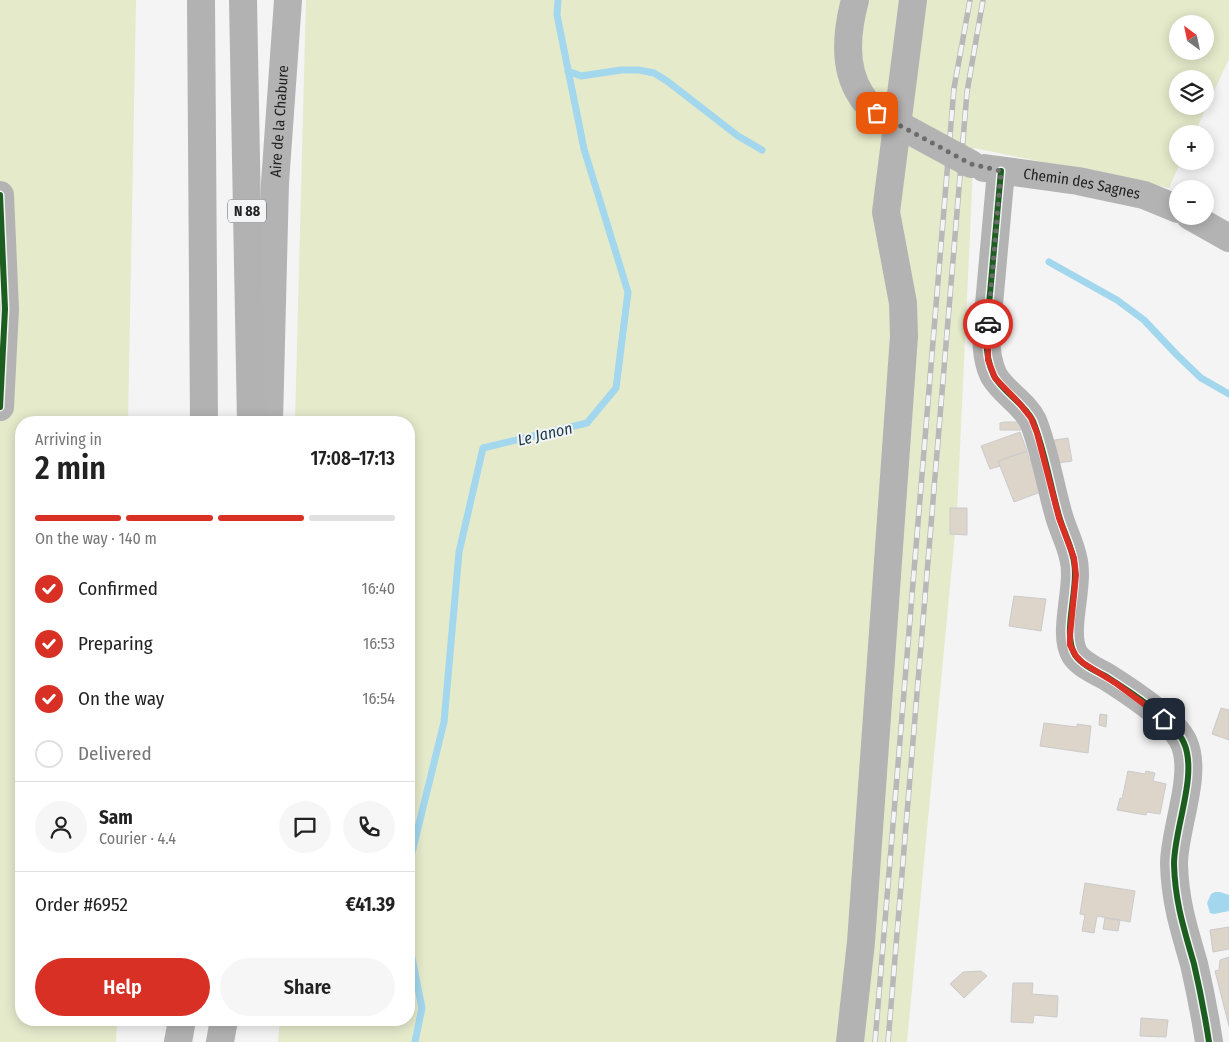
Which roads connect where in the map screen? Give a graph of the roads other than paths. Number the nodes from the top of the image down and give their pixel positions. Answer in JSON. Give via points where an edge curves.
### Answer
{"nodes":[{"id":1,"x":201,"y":0,"type":"edge"},
{"id":2,"x":243,"y":0,"type":"edge"},
{"id":3,"x":288,"y":0,"type":"edge"},
{"id":4,"x":854,"y":0,"type":"edge"},
{"id":5,"x":913,"y":0,"type":"edge"},
{"id":6,"x":1001,"y":171,"type":"junction"},
{"id":7,"x":0,"y":195,"type":"edge"},
{"id":8,"x":1169,"y":205,"type":"edge"},
{"id":9,"x":1206,"y":225,"type":"edge"},
{"id":10,"x":1229,"y":238,"type":"edge"},
{"id":11,"x":0,"y":407,"type":"edge"},
{"id":12,"x":204,"y":416,"type":"edge"},
{"id":13,"x":251,"y":416,"type":"edge"},
{"id":14,"x":269,"y":416,"type":"edge"},
{"id":15,"x":181,"y":1026,"type":"edge"},
{"id":16,"x":223,"y":1026,"type":"edge"},
{"id":17,"x":178,"y":1042,"type":"edge"},
{"id":18,"x":220,"y":1042,"type":"edge"},
{"id":19,"x":850,"y":1042,"type":"edge"},
{"id":20,"x":1209,"y":1042,"type":"edge"}],
"edges":[{"from":1,"to":12,"type":"highway"},
{"from":2,"to":13,"type":"highway","number":"N 88"},
{"from":3,"to":14,"type":"street","name":"Aire de la Chabure","via":[[275,183]]},
{"from":4,"to":6,"type":"street","name":"Chemin des Sagnes","bridge":true,"via":[[848,33],[851,71],[860,94],[877,113],[971,164]]},
{"from":5,"to":19,"type":"street","via":[[886,212],[903,303],[904,336],[861,942]]},
{"from":6,"to":8,"type":"street","name":"Chemin des Sagnes","via":[[1078,181],[1144,195]]},
{"from":6,"to":20,"type":"street","via":[[986,338],[988,360],[995,378],[1031,418],[1059,518],[1074,558],[1076,575],[1070,645],[1083,663],[1164,719],[1185,744],[1188,760],[1174,861],[1175,894]]},
{"from":7,"to":11,"type":"street","via":[[5,309]]},
{"from":9,"to":10,"type":"street"},
{"from":15,"to":17,"type":"highway"},
{"from":16,"to":18,"type":"highway"}]}
